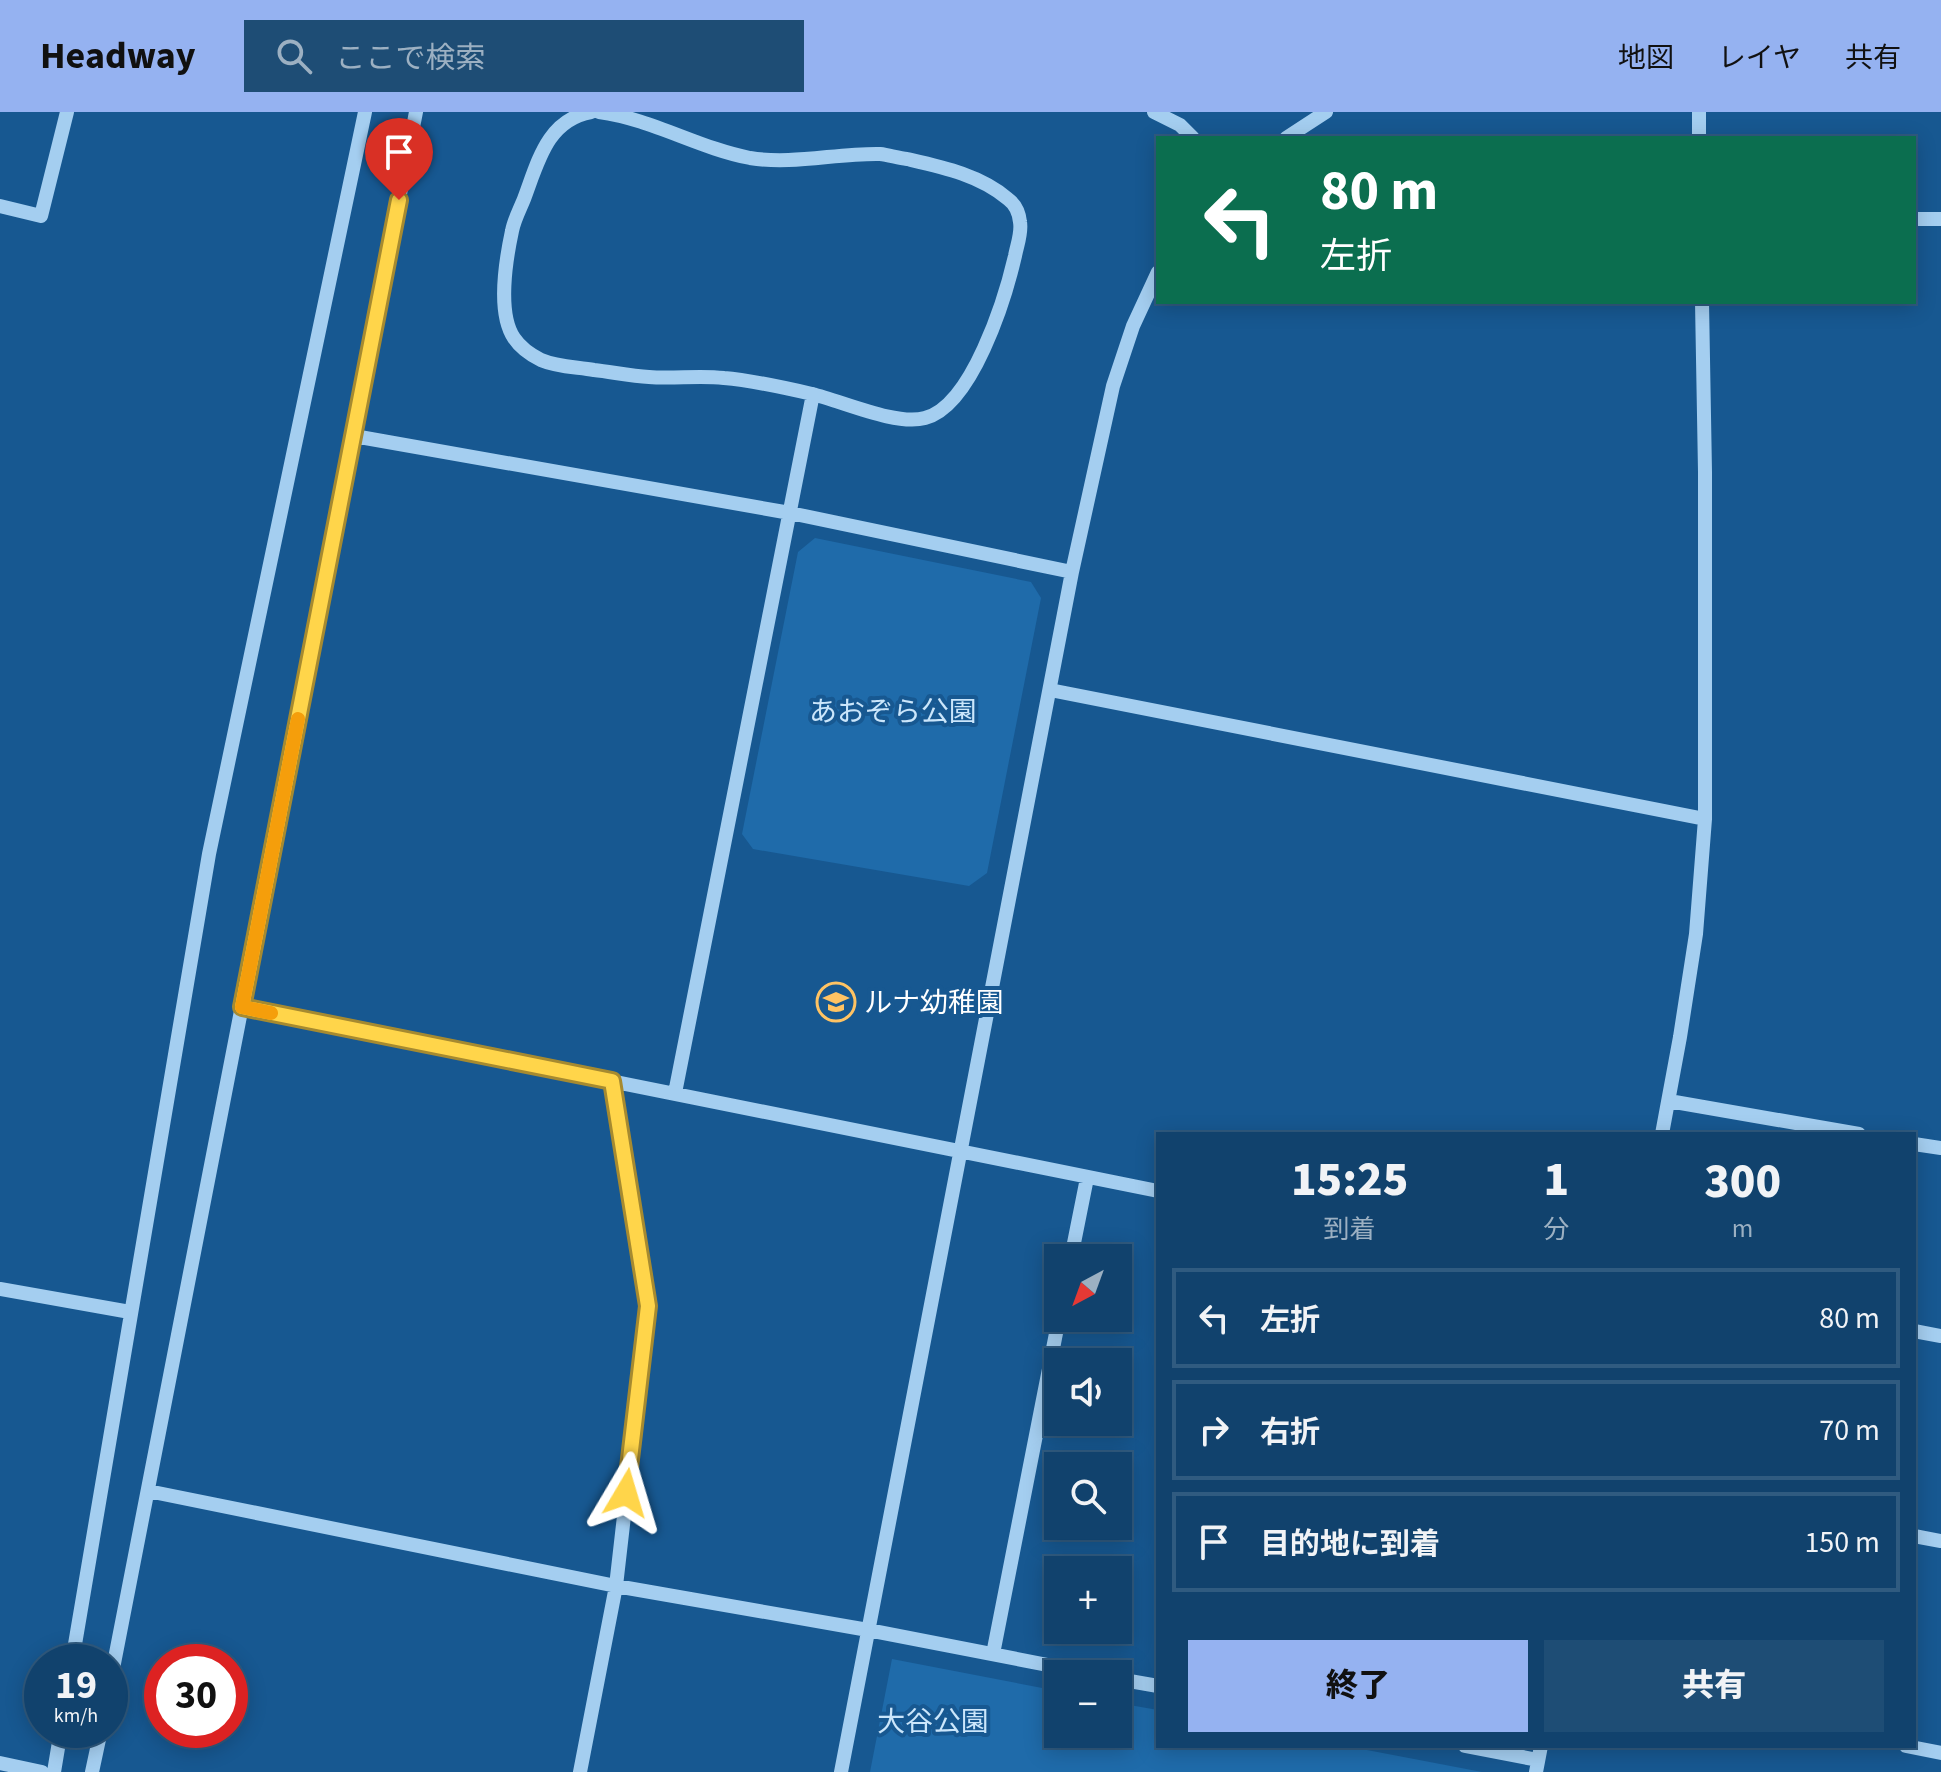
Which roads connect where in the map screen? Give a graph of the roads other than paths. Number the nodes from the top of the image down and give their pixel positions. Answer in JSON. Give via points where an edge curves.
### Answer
{"nodes":[{"id":1,"x":67,"y":112,"type":"edge"},
{"id":2,"x":365,"y":112,"type":"edge"},
{"id":3,"x":416,"y":112,"type":"edge"},
{"id":4,"x":591,"y":112,"type":"edge"},
{"id":5,"x":599,"y":112,"type":"edge"},
{"id":6,"x":1154,"y":112,"type":"edge"},
{"id":7,"x":1326,"y":112,"type":"edge"},
{"id":8,"x":1699,"y":112,"type":"edge"},
{"id":9,"x":1191,"y":136,"type":"edge"},
{"id":10,"x":1289,"y":136,"type":"edge"},
{"id":11,"x":1699,"y":136,"type":"edge"},
{"id":12,"x":0,"y":206,"type":"edge"},
{"id":13,"x":1916,"y":219,"type":"edge"},
{"id":14,"x":1941,"y":219,"type":"edge"},
{"id":15,"x":1156,"y":276,"type":"edge"},
{"id":16,"x":1702,"y":304,"type":"edge"},
{"id":17,"x":813,"y":394,"type":"junction"},
{"id":18,"x":354,"y":436,"type":"junction"},
{"id":19,"x":790,"y":513,"type":"junction"},
{"id":20,"x":1072,"y":572,"type":"junction"},
{"id":21,"x":1050,"y":690,"type":"junction"},
{"id":22,"x":1705,"y":819,"type":"junction"},
{"id":23,"x":242,"y":1007,"type":"junction"},
{"id":24,"x":612,"y":1081,"type":"junction"},
{"id":25,"x":675,"y":1093,"type":"junction"},
{"id":26,"x":1669,"y":1101,"type":"junction"},
{"id":27,"x":1662,"y":1132,"type":"edge"},
{"id":28,"x":1847,"y":1132,"type":"edge"},
{"id":29,"x":1916,"y":1144,"type":"edge"},
{"id":30,"x":1941,"y":1148,"type":"edge"},
{"id":31,"x":961,"y":1150,"type":"junction"},
{"id":32,"x":1087,"y":1178,"type":"junction"},
{"id":33,"x":1156,"y":1191,"type":"edge"},
{"id":34,"x":1074,"y":1244,"type":"edge"},
{"id":35,"x":0,"y":1289,"type":"edge"},
{"id":36,"x":130,"y":1312,"type":"junction"},
{"id":37,"x":1916,"y":1331,"type":"edge"},
{"id":38,"x":1056,"y":1332,"type":"edge"},
{"id":39,"x":1941,"y":1336,"type":"edge"},
{"id":40,"x":148,"y":1491,"type":"junction"},
{"id":41,"x":1916,"y":1536,"type":"edge"},
{"id":42,"x":1941,"y":1541,"type":"edge"},
{"id":43,"x":616,"y":1586,"type":"junction"},
{"id":44,"x":868,"y":1630,"type":"junction"},
{"id":45,"x":75,"y":1644,"type":"edge"},
{"id":46,"x":118,"y":1644,"type":"edge"},
{"id":47,"x":993,"y":1654,"type":"junction"},
{"id":48,"x":1044,"y":1664,"type":"edge"},
{"id":49,"x":1132,"y":1681,"type":"edge"},
{"id":50,"x":1156,"y":1686,"type":"edge"},
{"id":51,"x":58,"y":1748,"type":"edge"},
{"id":52,"x":97,"y":1748,"type":"edge"},
{"id":53,"x":1476,"y":1748,"type":"edge"},
{"id":54,"x":1916,"y":1748,"type":"edge"},
{"id":55,"x":1941,"y":1753,"type":"edge"},
{"id":56,"x":1538,"y":1759,"type":"edge"},
{"id":57,"x":0,"y":1763,"type":"edge"},
{"id":58,"x":42,"y":1772,"type":"edge"},
{"id":59,"x":54,"y":1772,"type":"edge"},
{"id":60,"x":92,"y":1772,"type":"edge"},
{"id":61,"x":580,"y":1772,"type":"edge"},
{"id":62,"x":841,"y":1772,"type":"edge"}],
"edges":[{"from":1,"to":12,"type":"street","via":[[41,216]]},
{"from":2,"to":36,"type":"street","via":[[209,854]]},
{"from":3,"to":18,"type":"street"},
{"from":4,"to":17,"type":"street","via":[[567,120],[544,145],[512,228],[504,292],[514,338],[554,364],[647,377],[725,378]]},
{"from":5,"to":17,"type":"street","via":[[751,158],[882,154],[930,164],[971,176],[1011,201],[1020,232],[994,326],[972,372],[946,407],[916,420]]},
{"from":6,"to":9,"type":"street"},
{"from":7,"to":10,"type":"street"},
{"from":8,"to":11,"type":"street"},
{"from":13,"to":14,"type":"street"},
{"from":15,"to":20,"type":"street","via":[[1113,386]]},
{"from":16,"to":22,"type":"street"},
{"from":17,"to":19,"type":"street"},
{"from":18,"to":19,"type":"street"},
{"from":18,"to":23,"type":"street"},
{"from":19,"to":20,"type":"street"},
{"from":19,"to":25,"type":"street"},
{"from":20,"to":21,"type":"street"},
{"from":21,"to":22,"type":"street"},
{"from":21,"to":31,"type":"street"},
{"from":22,"to":26,"type":"street","via":[[1696,934]]},
{"from":23,"to":24,"type":"street"},
{"from":23,"to":40,"type":"street"},
{"from":24,"to":25,"type":"street"},
{"from":24,"to":43,"type":"street","via":[[648,1306]]},
{"from":25,"to":31,"type":"street"},
{"from":26,"to":27,"type":"street"},
{"from":26,"to":28,"type":"street"},
{"from":29,"to":30,"type":"street"},
{"from":31,"to":32,"type":"street"},
{"from":31,"to":44,"type":"street"},
{"from":32,"to":33,"type":"street"},
{"from":32,"to":34,"type":"street"},
{"from":35,"to":36,"type":"street"},
{"from":36,"to":45,"type":"street"},
{"from":37,"to":39,"type":"street"},
{"from":38,"to":47,"type":"street"},
{"from":40,"to":43,"type":"street"},
{"from":40,"to":46,"type":"street"},
{"from":41,"to":42,"type":"street"},
{"from":43,"to":44,"type":"street"},
{"from":43,"to":61,"type":"street"},
{"from":44,"to":47,"type":"street"},
{"from":44,"to":62,"type":"street"},
{"from":47,"to":48,"type":"street"},
{"from":49,"to":50,"type":"street"},
{"from":51,"to":59,"type":"street"},
{"from":52,"to":60,"type":"street"},
{"from":53,"to":56,"type":"street"},
{"from":54,"to":55,"type":"street"},
{"from":57,"to":58,"type":"street"}]}
